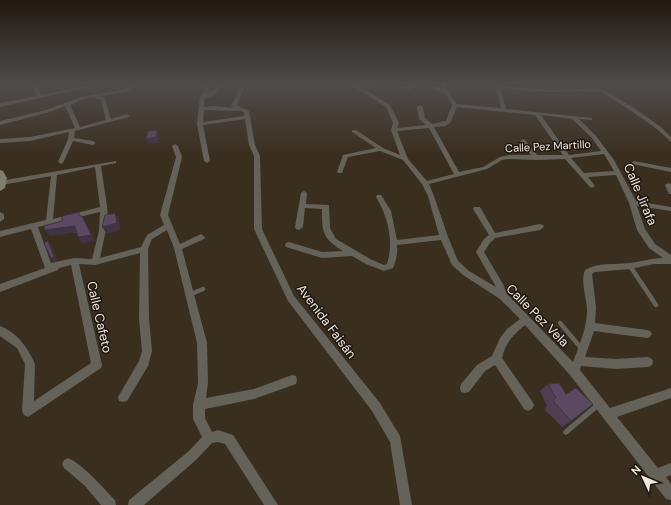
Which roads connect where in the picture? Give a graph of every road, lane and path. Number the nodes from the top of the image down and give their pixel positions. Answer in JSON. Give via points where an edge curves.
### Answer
{"nodes":[{"id":1,"x":420,"y":107,"type":"dead end"},
{"id":2,"x":57,"y":108,"type":"edge"},
{"id":3,"x":68,"y":108,"type":"edge"},
{"id":4,"x":105,"y":108,"type":"edge"},
{"id":5,"x":236,"y":108,"type":"edge"},
{"id":6,"x":389,"y":108,"type":"edge"},
{"id":7,"x":454,"y":108,"type":"edge"},
{"id":8,"x":480,"y":108,"type":"edge"},
{"id":9,"x":631,"y":108,"type":"edge"},
{"id":10,"x":201,"y":109,"type":"joint"},
{"id":11,"x":504,"y":110,"type":"joint"},
{"id":12,"x":246,"y":114,"type":"junction"},
{"id":13,"x":537,"y":114,"type":"junction"},
{"id":14,"x":127,"y":116,"type":"dead end"},
{"id":15,"x":574,"y":118,"type":"junction"},
{"id":16,"x":590,"y":119,"type":"dead end"},
{"id":17,"x":109,"y":121,"type":"junction"},
{"id":18,"x":0,"y":123,"type":"edge"},
{"id":19,"x":200,"y":124,"type":"junction"},
{"id":20,"x":431,"y":126,"type":"junction"},
{"id":21,"x":75,"y":130,"type":"junction"},
{"id":22,"x":394,"y":130,"type":"junction"},
{"id":23,"x":354,"y":132,"type":"dead end"},
{"id":24,"x":71,"y":139,"type":"junction"},
{"id":25,"x":671,"y":140,"type":"edge"},
{"id":26,"x":0,"y":141,"type":"edge"},
{"id":27,"x":523,"y":141,"type":"dead end"},
{"id":28,"x":93,"y":143,"type":"dead end"},
{"id":29,"x":175,"y":146,"type":"dead end"},
{"id":30,"x":381,"y":148,"type":"junction"},
{"id":31,"x":605,"y":152,"type":"junction"},
{"id":32,"x":567,"y":157,"type":"junction"},
{"id":33,"x":536,"y":158,"type":"junction"},
{"id":34,"x":405,"y":159,"type":"junction"},
{"id":35,"x":206,"y":161,"type":"dead end"},
{"id":36,"x":61,"y":162,"type":"dead end"},
{"id":37,"x":114,"y":162,"type":"dead end"},
{"id":38,"x":634,"y":163,"type":"dead end"},
{"id":39,"x":98,"y":165,"type":"junction"},
{"id":40,"x":671,"y":170,"type":"edge"},
{"id":41,"x":340,"y":172,"type":"dead end"},
{"id":42,"x":0,"y":173,"type":"edge"},
{"id":43,"x":618,"y":173,"type":"junction"},
{"id":44,"x":54,"y":174,"type":"junction"},
{"id":45,"x":458,"y":174,"type":"junction"},
{"id":46,"x":583,"y":174,"type":"junction"},
{"id":47,"x":425,"y":183,"type":"junction"},
{"id":48,"x":1,"y":186,"type":"edge"},
{"id":49,"x":592,"y":186,"type":"dead end"},
{"id":50,"x":304,"y":193,"type":"dead end"},
{"id":51,"x":380,"y":197,"type":"dead end"},
{"id":52,"x":633,"y":203,"type":"junction"},
{"id":53,"x":302,"y":206,"type":"junction"},
{"id":54,"x":102,"y":209,"type":"junction"},
{"id":55,"x":477,"y":209,"type":"dead end"},
{"id":56,"x":671,"y":209,"type":"edge"},
{"id":57,"x":0,"y":214,"type":"edge"},
{"id":58,"x":0,"y":219,"type":"edge"},
{"id":59,"x":48,"y":223,"type":"junction"},
{"id":60,"x":168,"y":226,"type":"junction"},
{"id":61,"x":34,"y":227,"type":"junction"},
{"id":62,"x":299,"y":227,"type":"dead end"},
{"id":63,"x":540,"y":227,"type":"dead end"},
{"id":64,"x":0,"y":234,"type":"edge"},
{"id":65,"x":493,"y":236,"type":"junction"},
{"id":66,"x":201,"y":237,"type":"dead end"},
{"id":67,"x":444,"y":237,"type":"junction"},
{"id":68,"x":393,"y":243,"type":"junction"},
{"id":69,"x":289,"y":245,"type":"dead end"},
{"id":70,"x":178,"y":248,"type":"junction"},
{"id":71,"x":144,"y":249,"type":"junction"},
{"id":72,"x":352,"y":253,"type":"junction"},
{"id":73,"x":671,"y":260,"type":"edge"},
{"id":74,"x":74,"y":261,"type":"junction"},
{"id":75,"x":95,"y":262,"type":"junction"},
{"id":76,"x":630,"y":266,"type":"junction"},
{"id":77,"x":0,"y":288,"type":"edge"},
{"id":78,"x":203,"y":289,"type":"dead end"},
{"id":79,"x":189,"y":295,"type":"junction"},
{"id":80,"x":503,"y":296,"type":"junction"},
{"id":81,"x":656,"y":305,"type":"dead end"},
{"id":82,"x":526,"y":319,"type":"junction"},
{"id":83,"x":560,"y":323,"type":"dead end"},
{"id":84,"x":590,"y":326,"type":"junction"},
{"id":85,"x":0,"y":330,"type":"edge"},
{"id":86,"x":647,"y":334,"type":"dead end"},
{"id":87,"x":582,"y":350,"type":"junction"},
{"id":88,"x":497,"y":358,"type":"junction"},
{"id":89,"x":578,"y":361,"type":"junction"},
{"id":90,"x":648,"y":362,"type":"dead end"},
{"id":91,"x":574,"y":371,"type":"junction"},
{"id":92,"x":292,"y":380,"type":"dead end"},
{"id":93,"x":465,"y":388,"type":"dead end"},
{"id":94,"x":671,"y":393,"type":"edge"},
{"id":95,"x":123,"y":397,"type":"dead end"},
{"id":96,"x":599,"y":404,"type":"junction"},
{"id":97,"x":199,"y":405,"type":"junction"},
{"id":98,"x":528,"y":405,"type":"dead end"},
{"id":99,"x":608,"y":414,"type":"junction"},
{"id":100,"x":566,"y":432,"type":"dead end"},
{"id":101,"x":209,"y":438,"type":"junction"},
{"id":102,"x":68,"y":464,"type":"dead end"},
{"id":103,"x":671,"y":469,"type":"edge"},
{"id":104,"x":657,"y":475,"type":"junction"},
{"id":105,"x":671,"y":494,"type":"edge"},
{"id":106,"x":110,"y":505,"type":"edge"},
{"id":107,"x":134,"y":505,"type":"edge"},
{"id":108,"x":272,"y":505,"type":"edge"},
{"id":109,"x":406,"y":505,"type":"edge"}],
"edges":[{"from":1,"to":20,"type":"street","via":[[422,119]]},
{"from":2,"to":18,"type":"street"},
{"from":3,"to":21,"type":"street"},
{"from":4,"to":17,"type":"street"},
{"from":5,"to":12,"type":"street","name":"Avenida Faisán"},
{"from":6,"to":22,"type":"street","name":"Calle Pez Vela","via":[[396,123]]},
{"from":7,"to":20,"type":"street","via":[[448,122]]},
{"from":8,"to":11,"type":"street"},
{"from":9,"to":25,"type":"street"},
{"from":10,"to":12,"type":"street","via":[[215,108]]},
{"from":10,"to":19,"type":"street"},
{"from":11,"to":13,"type":"street"},
{"from":12,"to":19,"type":"street"},
{"from":12,"to":109,"type":"street","name":"Avenida Faisán","via":[[252,145],[257,156],[258,229],[262,240],[292,298],[376,407],[396,440]]},
{"from":13,"to":15,"type":"street"},
{"from":13,"to":32,"type":"street"},
{"from":14,"to":17,"type":"street"},
{"from":15,"to":16,"type":"street"},
{"from":15,"to":31,"type":"street","name":"Calle Jirafa"},
{"from":17,"to":21,"type":"street"},
{"from":19,"to":35,"type":"street"},
{"from":20,"to":22,"type":"street"},
{"from":20,"to":45,"type":"street"},
{"from":21,"to":24,"type":"street"},
{"from":21,"to":26,"type":"street","via":[[19,141]]},
{"from":22,"to":34,"type":"street","name":"Calle Pez Vela"},
{"from":23,"to":30,"type":"street"},
{"from":24,"to":28,"type":"street"},
{"from":24,"to":36,"type":"street"},
{"from":27,"to":33,"type":"street"},
{"from":29,"to":60,"type":"street","via":[[179,157],[164,215]]},
{"from":30,"to":34,"type":"street"},
{"from":30,"to":41,"type":"street","via":[[345,156]]},
{"from":31,"to":32,"type":"street","name":"Calle Pez Martillo"},
{"from":31,"to":43,"type":"street","name":"Calle Jirafa"},
{"from":32,"to":33,"type":"street","name":"Calle Pez Martillo"},
{"from":32,"to":46,"type":"street"},
{"from":33,"to":45,"type":"street","name":"Calle Pez Martillo","via":[[508,157],[485,168]]},
{"from":34,"to":47,"type":"street","name":"Calle Pez Vela"},
{"from":37,"to":39,"type":"street"},
{"from":38,"to":40,"type":"street"},
{"from":39,"to":44,"type":"street"},
{"from":39,"to":54,"type":"street"},
{"from":42,"to":48,"type":"main road","via":[[3,178]]},
{"from":43,"to":46,"type":"street"},
{"from":43,"to":52,"type":"street","name":"Calle Jirafa"},
{"from":44,"to":48,"type":"street"},
{"from":44,"to":59,"type":"street"},
{"from":45,"to":47,"type":"street","name":"Calle Pez Martillo"},
{"from":46,"to":49,"type":"street"},
{"from":47,"to":67,"type":"street","name":"Calle Pez Vela","via":[[436,208]]},
{"from":50,"to":53,"type":"street"},
{"from":51,"to":68,"type":"street","via":[[386,205]]},
{"from":52,"to":56,"type":"street"},
{"from":52,"to":73,"type":"street","name":"Calle Jirafa","via":[[641,230],[652,246]]},
{"from":53,"to":62,"type":"street"},
{"from":53,"to":72,"type":"street","via":[[326,207],[326,228],[333,241]]},
{"from":54,"to":59,"type":"street"},
{"from":54,"to":75,"type":"street","via":[[104,219]]},
{"from":55,"to":65,"type":"street"},
{"from":57,"to":58,"type":"street"},
{"from":59,"to":61,"type":"street"},
{"from":60,"to":70,"type":"street"},
{"from":60,"to":71,"type":"street","via":[[152,234],[147,239]]},
{"from":61,"to":64,"type":"street"},
{"from":61,"to":74,"type":"street","via":[[48,267]]},
{"from":63,"to":65,"type":"street"},
{"from":65,"to":80,"type":"street","via":[[480,252]]},
{"from":66,"to":70,"type":"street"},
{"from":67,"to":68,"type":"street"},
{"from":67,"to":80,"type":"street","name":"Calle Pez Vela","via":[[455,263],[466,273]]},
{"from":68,"to":72,"type":"street","via":[[394,258],[390,266],[384,268]]},
{"from":69,"to":72,"type":"street","via":[[322,255]]},
{"from":70,"to":79,"type":"street"},
{"from":71,"to":75,"type":"street"},
{"from":71,"to":95,"type":"street","via":[[144,319],[147,351],[144,363]]},
{"from":73,"to":76,"type":"street","name":"Calle Jirafa"},
{"from":74,"to":75,"type":"street"},
{"from":74,"to":77,"type":"street"},
{"from":74,"to":85,"type":"street","name":"Calle Cafeto","via":[[97,365],[28,411],[30,364],[20,345]]},
{"from":76,"to":81,"type":"lane"},
{"from":76,"to":84,"type":"street","name":"Calle Jirafa","via":[[593,269],[588,272],[592,311]]},
{"from":78,"to":79,"type":"lane"},
{"from":79,"to":97,"type":"street","via":[[202,343],[203,383]]},
{"from":80,"to":82,"type":"street","name":"Calle Pez Vela"},
{"from":82,"to":88,"type":"street","via":[[506,335],[498,348]]},
{"from":82,"to":91,"type":"street","name":"Calle Pez Vela"},
{"from":83,"to":87,"type":"lane"},
{"from":84,"to":86,"type":"street"},
{"from":84,"to":87,"type":"street"},
{"from":87,"to":89,"type":"street"},
{"from":88,"to":93,"type":"street","via":[[481,368]]},
{"from":88,"to":98,"type":"street"},
{"from":89,"to":90,"type":"street","via":[[616,364]]},
{"from":89,"to":91,"type":"street"},
{"from":91,"to":96,"type":"street","name":"Calle Pez Vela"},
{"from":92,"to":97,"type":"street","via":[[254,394]]},
{"from":94,"to":99,"type":"street"},
{"from":96,"to":99,"type":"street","name":"Calle Pez Vela"},
{"from":96,"to":100,"type":"lane"},
{"from":97,"to":101,"type":"street","via":[[199,419]]},
{"from":99,"to":104,"type":"street","name":"Calle Pez Vela"},
{"from":101,"to":107,"type":"street","via":[[193,455]]},
{"from":101,"to":108,"type":"street","via":[[218,436],[229,439]]},
{"from":102,"to":106,"type":"street"},
{"from":103,"to":104,"type":"street"},
{"from":104,"to":105,"type":"street","name":"Calle Pez Vela"}]}
